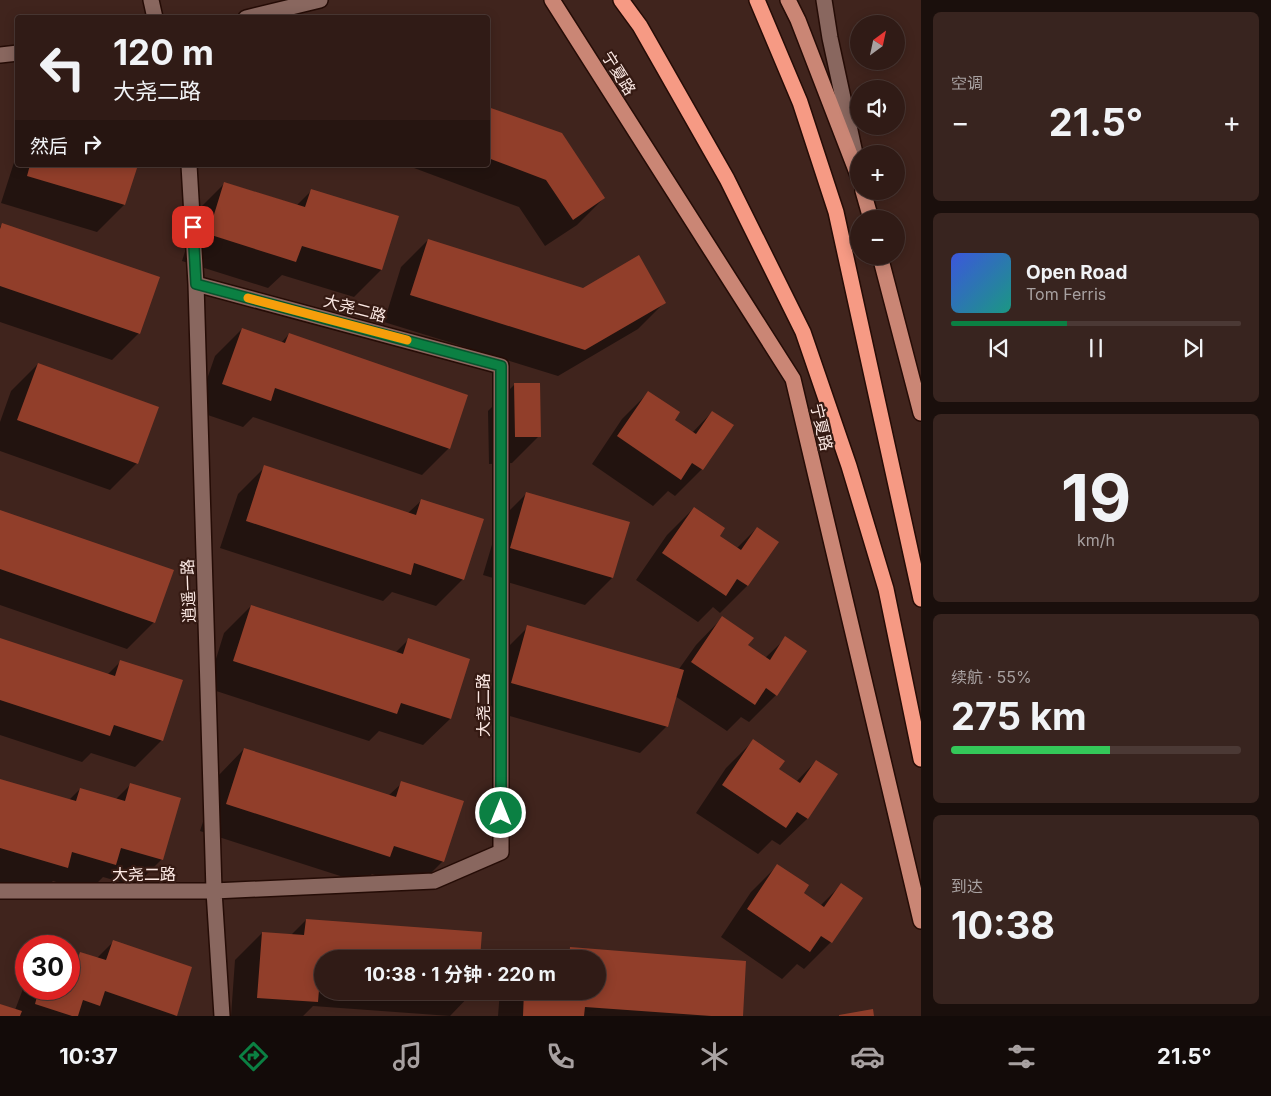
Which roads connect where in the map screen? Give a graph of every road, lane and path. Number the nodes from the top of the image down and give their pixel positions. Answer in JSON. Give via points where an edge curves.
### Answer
{"nodes":[{"id":1,"x":151,"y":0,"type":"edge"},
{"id":2,"x":320,"y":0,"type":"edge"},
{"id":3,"x":552,"y":0,"type":"edge"},
{"id":4,"x":621,"y":0,"type":"edge"},
{"id":5,"x":757,"y":0,"type":"edge"},
{"id":6,"x":788,"y":0,"type":"edge"},
{"id":7,"x":824,"y":0,"type":"edge"},
{"id":8,"x":155,"y":15,"type":"edge"},
{"id":9,"x":258,"y":15,"type":"edge"},
{"id":10,"x":15,"y":53,"type":"edge"},
{"id":11,"x":0,"y":55,"type":"edge"},
{"id":12,"x":853,"y":145,"type":"edge"},
{"id":13,"x":850,"y":155,"type":"edge"},
{"id":14,"x":188,"y":167,"type":"edge"},
{"id":15,"x":882,"y":265,"type":"edge"},
{"id":16,"x":196,"y":284,"type":"junction"},
{"id":17,"x":921,"y":413,"type":"edge"},
{"id":18,"x":921,"y":599,"type":"edge"},
{"id":19,"x":921,"y":759,"type":"edge"},
{"id":20,"x":0,"y":891,"type":"edge"},
{"id":21,"x":214,"y":891,"type":"junction"},
{"id":22,"x":921,"y":921,"type":"edge"},
{"id":23,"x":222,"y":1016,"type":"edge"}],
"edges":[{"from":1,"to":8,"type":"street"},
{"from":2,"to":9,"type":"street"},
{"from":3,"to":22,"type":"main road","name":"宁夏路","via":[[793,379]]},
{"from":4,"to":19,"type":"highway","via":[[640,26],[727,178],[803,332],[849,466],[886,589]]},
{"from":5,"to":18,"type":"highway","via":[[800,102],[836,212]]},
{"from":6,"to":13,"type":"main road"},
{"from":7,"to":12,"type":"street"},
{"from":10,"to":11,"type":"street"},
{"from":14,"to":16,"type":"street","name":"逍遥一路"},
{"from":15,"to":17,"type":"main road"},
{"from":16,"to":21,"type":"street","name":"逍遥一路"},
{"from":16,"to":21,"type":"street","name":"大尧二路","via":[[501,366],[501,852],[434,881]]},
{"from":20,"to":21,"type":"street","name":"大尧二路"},
{"from":21,"to":23,"type":"street","name":"逍遥一路"}]}
